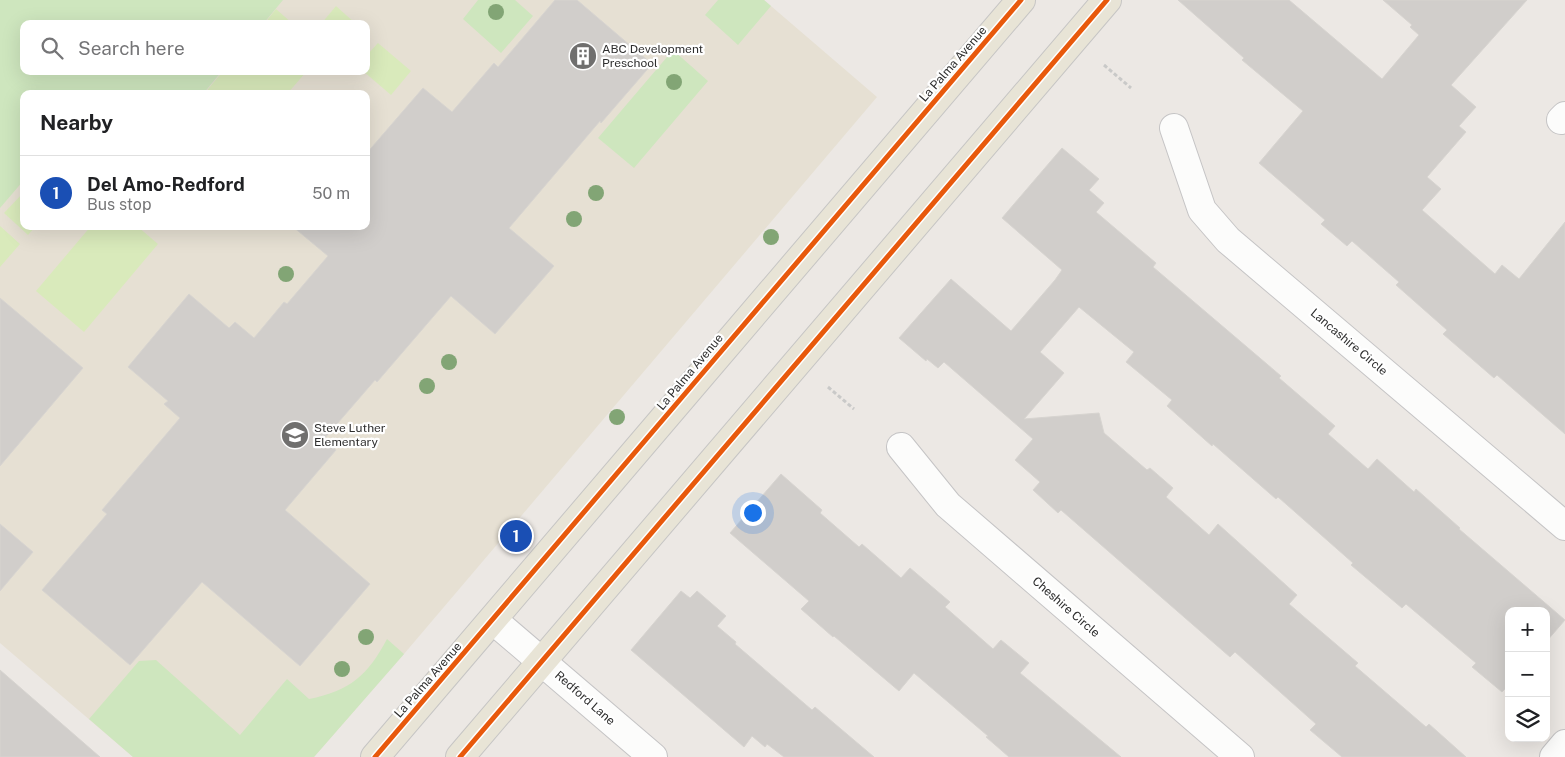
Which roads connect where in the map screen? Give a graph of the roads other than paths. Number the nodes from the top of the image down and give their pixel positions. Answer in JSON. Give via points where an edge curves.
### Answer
{"nodes":[{"id":1,"x":1021,"y":0,"type":"edge"},
{"id":2,"x":1107,"y":0,"type":"edge"},
{"id":3,"x":1174,"y":128,"type":"dead end"},
{"id":4,"x":902,"y":447,"type":"dead end"},
{"id":5,"x":1565,"y":526,"type":"edge"},
{"id":6,"x":494,"y":620,"type":"junction"},
{"id":7,"x":542,"y":662,"type":"junction"},
{"id":8,"x":1565,"y":744,"type":"edge"},
{"id":9,"x":375,"y":757,"type":"edge"},
{"id":10,"x":460,"y":757,"type":"edge"},
{"id":11,"x":653,"y":757,"type":"edge"},
{"id":12,"x":1240,"y":757,"type":"edge"},
{"id":13,"x":1554,"y":757,"type":"edge"}],
"edges":[{"from":1,"to":6,"type":"main road","name":"La Palma Avenue"},
{"from":2,"to":7,"type":"main road"},
{"from":3,"to":5,"type":"street","name":"Lancashire Circle","via":[[1202,210],[1228,240]]},
{"from":4,"to":12,"type":"street","name":"Cheshire Circle","via":[[948,505]]},
{"from":6,"to":7,"type":"street","name":"Redford Lane"},
{"from":6,"to":9,"type":"main road","name":"La Palma Avenue"},
{"from":7,"to":10,"type":"main road"},
{"from":7,"to":11,"type":"street","name":"Redford Lane"},
{"from":8,"to":13,"type":"street"}]}
